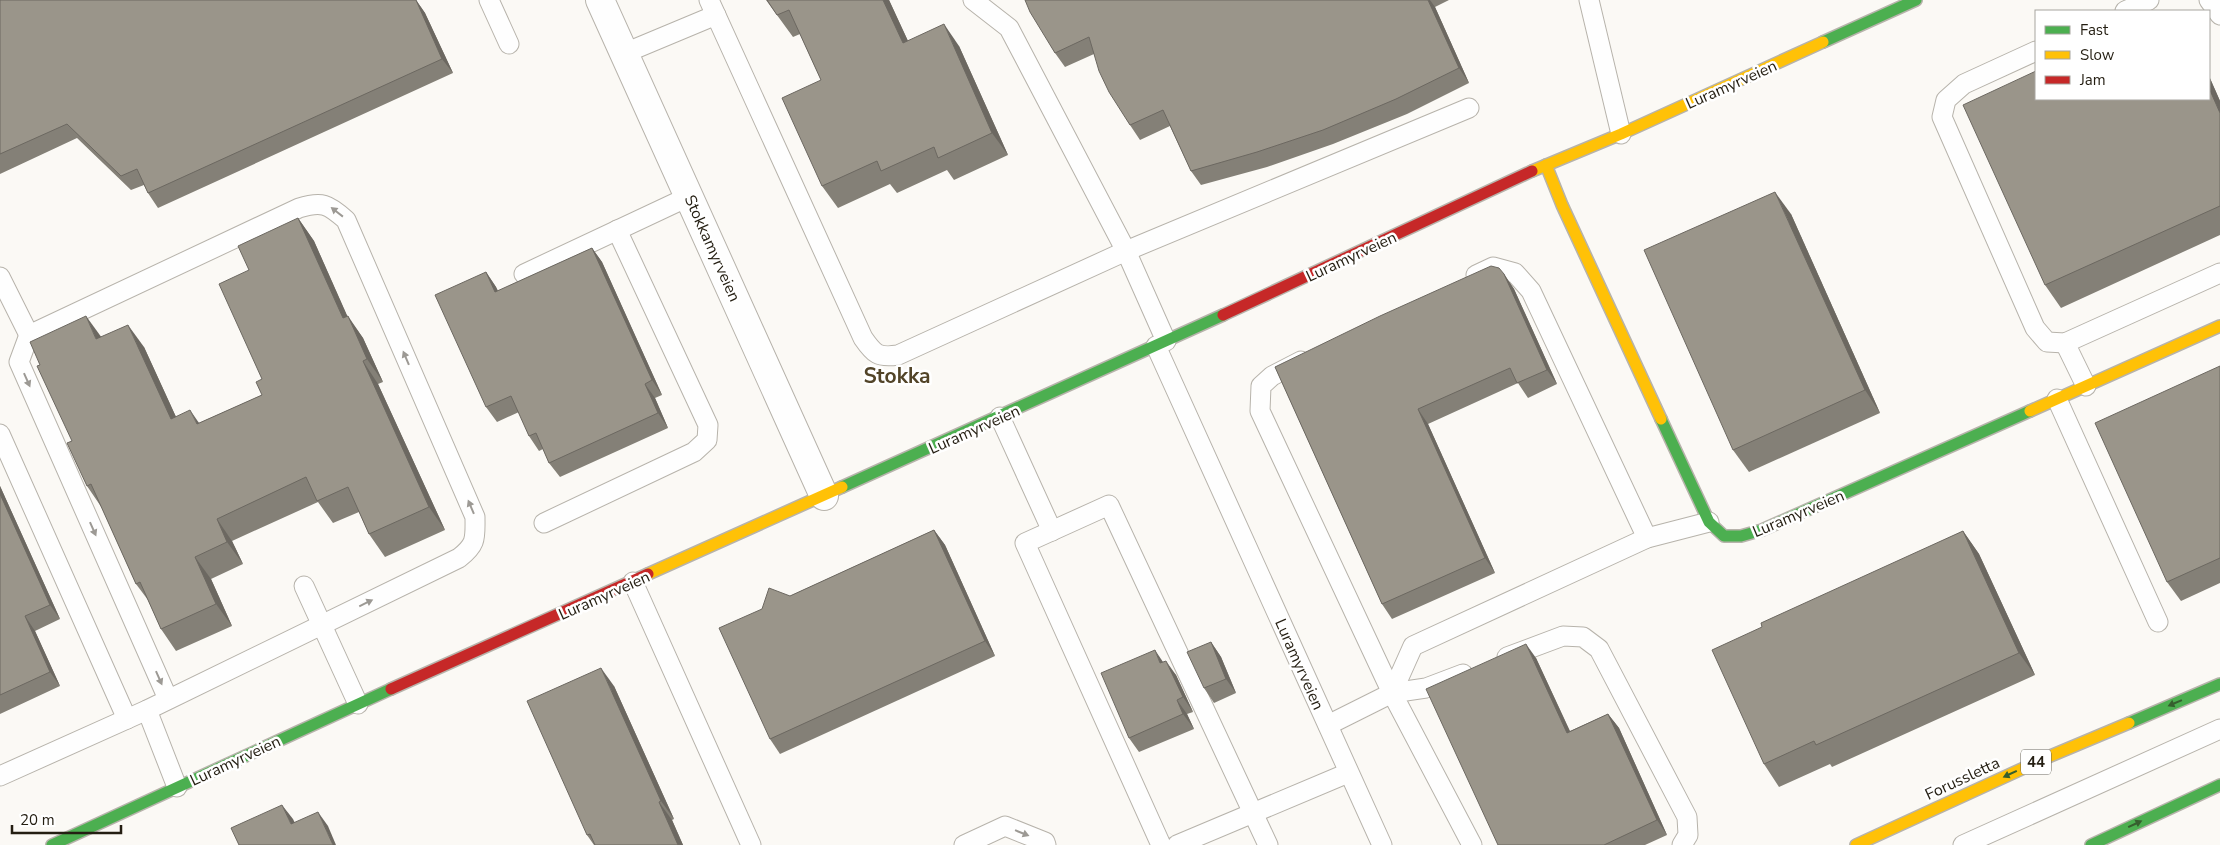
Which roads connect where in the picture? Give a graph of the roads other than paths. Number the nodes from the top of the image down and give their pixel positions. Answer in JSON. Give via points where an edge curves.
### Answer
{"nodes":[{"id":1,"x":489,"y":0,"type":"edge"},
{"id":2,"x":600,"y":0,"type":"edge"},
{"id":3,"x":972,"y":0,"type":"edge"},
{"id":4,"x":1589,"y":0,"type":"edge"},
{"id":5,"x":1916,"y":0,"type":"edge"},
{"id":6,"x":2150,"y":0,"type":"edge"},
{"id":7,"x":2210,"y":0,"type":"edge"},
{"id":8,"x":712,"y":8,"type":"edge"},
{"id":9,"x":2127,"y":10,"type":"edge"},
{"id":10,"x":2220,"y":15,"type":"edge"},
{"id":11,"x":509,"y":44,"type":"dead end"},
{"id":12,"x":2035,"y":51,"type":"edge"},
{"id":13,"x":625,"y":53,"type":"junction"},
{"id":14,"x":1469,"y":108,"type":"dead end"},
{"id":15,"x":1621,"y":134,"type":"junction"},
{"id":16,"x":1546,"y":165,"type":"junction"},
{"id":17,"x":690,"y":196,"type":"junction"},
{"id":18,"x":617,"y":230,"type":"junction"},
{"id":19,"x":1126,"y":251,"type":"junction"},
{"id":20,"x":2220,"y":273,"type":"edge"},
{"id":21,"x":524,"y":274,"type":"dead end"},
{"id":22,"x":0,"y":277,"type":"edge"},
{"id":23,"x":1457,"y":284,"type":"edge"},
{"id":24,"x":2220,"y":326,"type":"edge"},
{"id":25,"x":29,"y":335,"type":"junction"},
{"id":26,"x":2065,"y":343,"type":"junction"},
{"id":27,"x":1162,"y":344,"type":"junction"},
{"id":28,"x":1316,"y":354,"type":"edge"},
{"id":29,"x":2086,"y":386,"type":"junction"},
{"id":30,"x":2057,"y":399,"type":"junction"},
{"id":31,"x":1000,"y":417,"type":"junction"},
{"id":32,"x":0,"y":434,"type":"edge"},
{"id":33,"x":824,"y":496,"type":"junction"},
{"id":34,"x":1709,"y":522,"type":"junction"},
{"id":35,"x":544,"y":523,"type":"dead end"},
{"id":36,"x":1052,"y":530,"type":"junction"},
{"id":37,"x":1647,"y":538,"type":"junction"},
{"id":38,"x":634,"y":582,"type":"junction"},
{"id":39,"x":304,"y":586,"type":"dead end"},
{"id":40,"x":2158,"y":622,"type":"dead end"},
{"id":41,"x":322,"y":624,"type":"junction"},
{"id":42,"x":2220,"y":684,"type":"edge"},
{"id":43,"x":1392,"y":693,"type":"junction"},
{"id":44,"x":168,"y":699,"type":"junction"},
{"id":45,"x":358,"y":704,"type":"junction"},
{"id":46,"x":147,"y":710,"type":"junction"},
{"id":47,"x":128,"y":719,"type":"junction"},
{"id":48,"x":1328,"y":725,"type":"junction"},
{"id":49,"x":2220,"y":729,"type":"edge"},
{"id":50,"x":1348,"y":773,"type":"junction"},
{"id":51,"x":0,"y":776,"type":"edge"},
{"id":52,"x":2220,"y":785,"type":"edge"},
{"id":53,"x":177,"y":787,"type":"junction"},
{"id":54,"x":1252,"y":813,"type":"junction"},
{"id":55,"x":52,"y":845,"type":"edge"},
{"id":56,"x":751,"y":845,"type":"edge"},
{"id":57,"x":964,"y":845,"type":"edge"},
{"id":58,"x":1046,"y":845,"type":"edge"},
{"id":59,"x":1161,"y":845,"type":"edge"},
{"id":60,"x":1177,"y":845,"type":"edge"},
{"id":61,"x":1268,"y":845,"type":"edge"},
{"id":62,"x":1382,"y":845,"type":"edge"},
{"id":63,"x":1472,"y":845,"type":"edge"},
{"id":64,"x":1682,"y":845,"type":"edge"},
{"id":65,"x":1856,"y":845,"type":"edge"},
{"id":66,"x":1963,"y":845,"type":"edge"},
{"id":67,"x":2091,"y":845,"type":"edge"}],
"edges":[{"from":1,"to":11,"type":"lane"},
{"from":2,"to":13,"type":"street","name":"Stokkamyrveien"},
{"from":3,"to":19,"type":"lane","via":[[1009,28]]},
{"from":4,"to":15,"type":"lane"},
{"from":5,"to":15,"type":"street","name":"Luramyrveien"},
{"from":6,"to":9,"type":"lane"},
{"from":7,"to":10,"type":"lane"},
{"from":8,"to":13,"type":"lane"},
{"from":8,"to":19,"type":"lane","via":[[863,338],[873,352],[886,357],[898,355]]},
{"from":12,"to":26,"type":"lane","via":[[1964,84],[1946,100],[1942,117],[2035,328],[2047,342]]},
{"from":13,"to":17,"type":"street","name":"Stokkamyrveien"},
{"from":14,"to":19,"type":"lane"},
{"from":15,"to":16,"type":"street","name":"Luramyrveien"},
{"from":16,"to":27,"type":"street","name":"Luramyrveien"},
{"from":16,"to":34,"type":"street","name":"Luramyrveien"},
{"from":17,"to":18,"type":"lane"},
{"from":17,"to":33,"type":"street","name":"Stokkamyrveien"},
{"from":18,"to":21,"type":"lane"},
{"from":18,"to":35,"type":"lane","via":[[708,425],[707,440],[694,452]]},
{"from":19,"to":27,"type":"lane"},
{"from":20,"to":26,"type":"lane"},
{"from":22,"to":25,"type":"lane"},
{"from":23,"to":37,"type":"lane","via":[[1493,267],[1515,273],[1531,291]]},
{"from":24,"to":29,"type":"street","name":"Luramyrveien"},
{"from":41,"to":25,"type":"lane","one_way":true,"via":[[459,558],[471,549],[475,539],[475,517],[346,220],[332,208],[316,203],[299,208]]},
{"from":25,"to":44,"type":"lane","one_way":true,"via":[[19,362]]},
{"from":26,"to":29,"type":"lane"},
{"from":27,"to":31,"type":"street","name":"Luramyrveien"},
{"from":27,"to":48,"type":"lane","name":"Luramyrveien"},
{"from":28,"to":43,"type":"lane","via":[[1272,376],[1261,386],[1260,411]]},
{"from":29,"to":30,"type":"street","name":"Luramyrveien"},
{"from":30,"to":34,"type":"street","name":"Luramyrveien","via":[[1762,530],[1741,536],[1724,536]]},
{"from":30,"to":40,"type":"lane"},
{"from":31,"to":33,"type":"street","name":"Luramyrveien"},
{"from":31,"to":36,"type":"lane"},
{"from":32,"to":47,"type":"lane"},
{"from":33,"to":38,"type":"street","name":"Luramyrveien"},
{"from":34,"to":37,"type":"lane"},
{"from":36,"to":54,"type":"lane","via":[[1109,505]]},
{"from":36,"to":59,"type":"lane","via":[[1025,543]]},
{"from":37,"to":43,"type":"lane","via":[[1414,646]]},
{"from":38,"to":45,"type":"street","name":"Luramyrveien"},
{"from":38,"to":56,"type":"lane"},
{"from":39,"to":41,"type":"lane"},
{"from":41,"to":44,"type":"lane"},
{"from":41,"to":45,"type":"lane"},
{"from":42,"to":65,"type":"street","name":"Forussletta","number":"44","one_way":true,"via":[[2048,756]]},
{"from":43,"to":48,"type":"lane"},
{"from":43,"to":63,"type":"lane"},
{"from":43,"to":64,"type":"lane","via":[[1426,688],[1563,636],[1583,637],[1599,648],[1687,817],[1688,835]]},
{"from":44,"to":46,"type":"lane"},
{"from":45,"to":53,"type":"street","name":"Luramyrveien"},
{"from":46,"to":47,"type":"lane"},
{"from":46,"to":53,"type":"lane"},
{"from":47,"to":51,"type":"lane"},
{"from":48,"to":50,"type":"lane","name":"Luramyrveien"},
{"from":49,"to":66,"type":"lane"},
{"from":50,"to":54,"type":"lane"},
{"from":50,"to":62,"type":"lane","name":"Luramyrveien"},
{"from":67,"to":52,"type":"street","one_way":true},
{"from":53,"to":55,"type":"street","name":"Luramyrveien"},
{"from":54,"to":60,"type":"lane"},
{"from":54,"to":61,"type":"lane"},
{"from":57,"to":58,"type":"lane","one_way":true,"via":[[1005,826]]}]}
